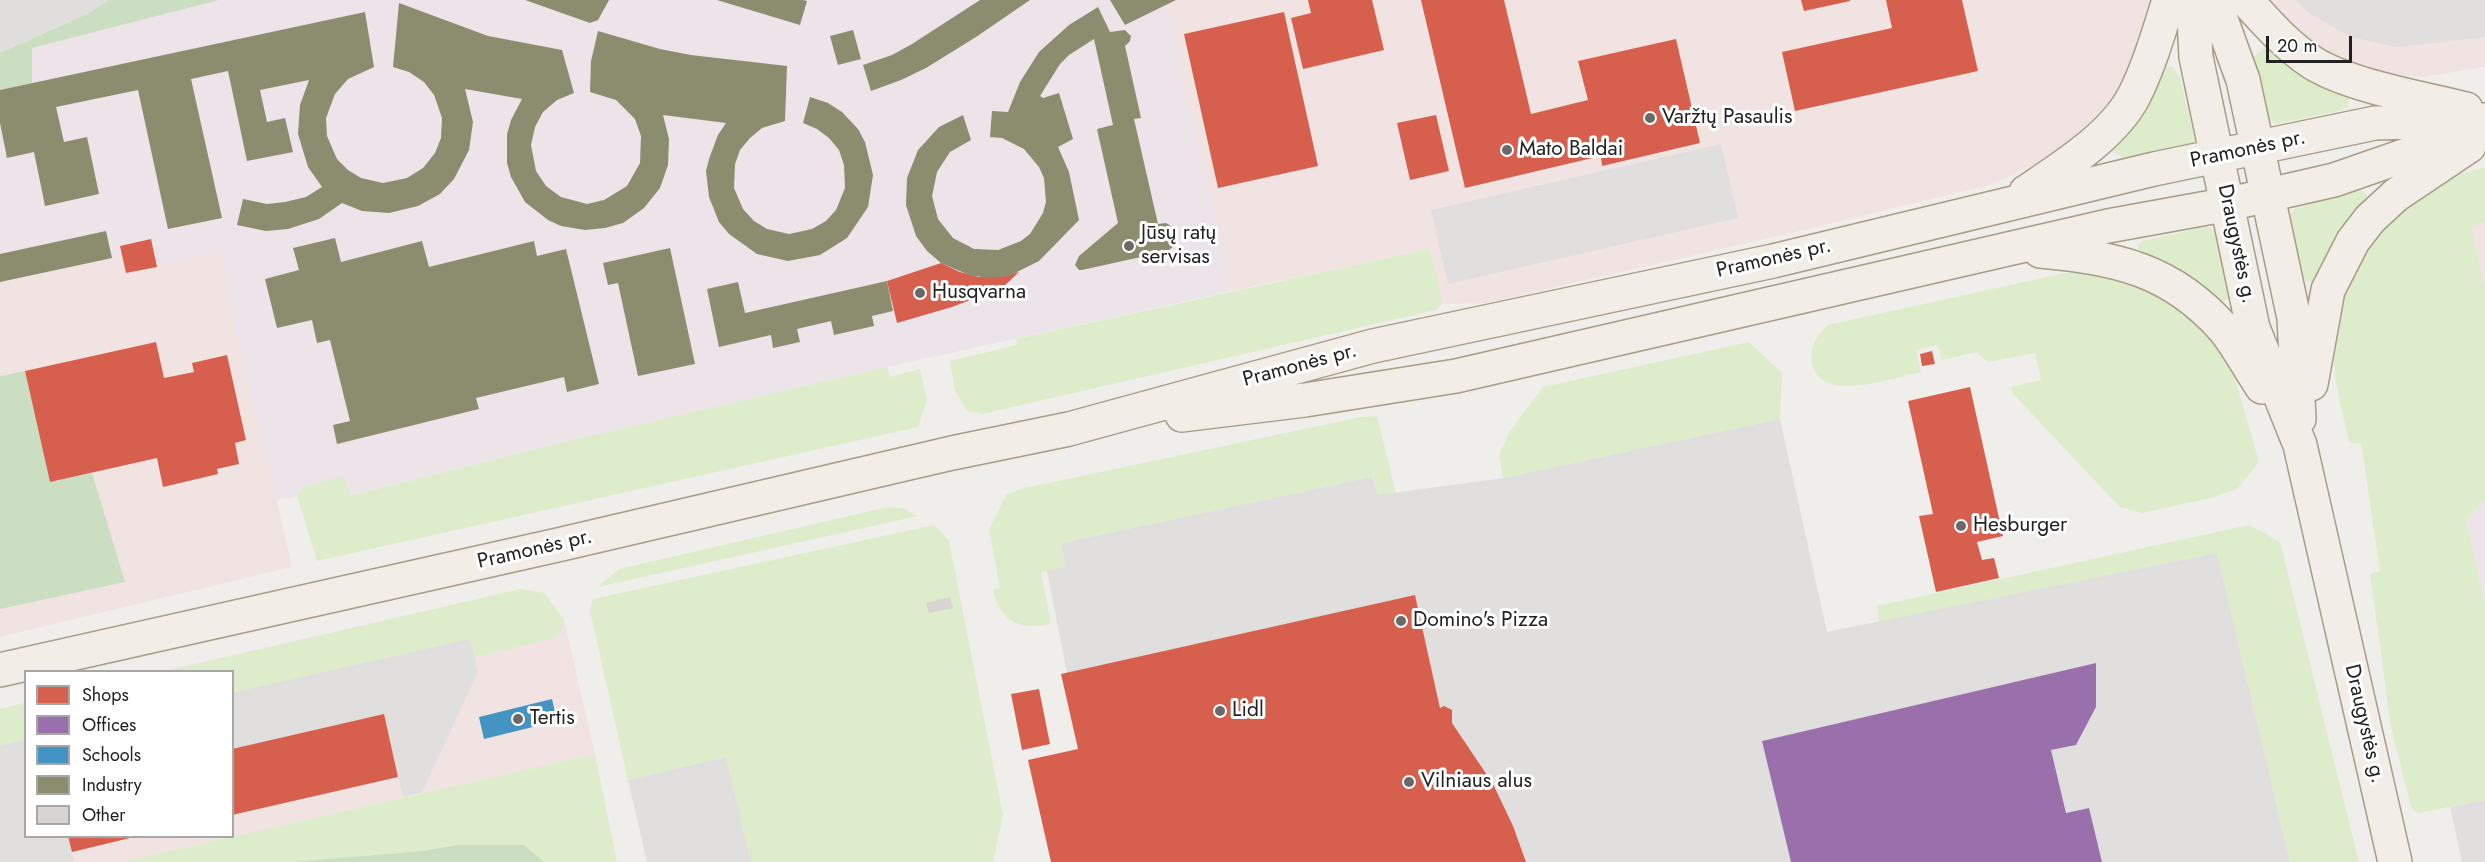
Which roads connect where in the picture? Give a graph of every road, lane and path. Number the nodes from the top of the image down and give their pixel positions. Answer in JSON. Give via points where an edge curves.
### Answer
{"nodes":[{"id":1,"x":2169,"y":0,"type":"edge"},
{"id":2,"x":2193,"y":0,"type":"edge"},
{"id":3,"x":2214,"y":0,"type":"edge"},
{"id":4,"x":2246,"y":0,"type":"edge"},
{"id":5,"x":2485,"y":114,"type":"edge"},
{"id":6,"x":2485,"y":120,"type":"edge"},
{"id":7,"x":2485,"y":128,"type":"edge"},
{"id":8,"x":2485,"y":135,"type":"edge"},
{"id":9,"x":2257,"y":147,"type":"junction"},
{"id":10,"x":2217,"y":156,"type":"junction"},
{"id":11,"x":2269,"y":195,"type":"junction"},
{"id":12,"x":2012,"y":202,"type":"junction"},
{"id":13,"x":2229,"y":204,"type":"junction"},
{"id":14,"x":2011,"y":248,"type":"junction"},
{"id":15,"x":1069,"y":429,"type":"junction"},
{"id":16,"x":2300,"y":445,"type":"junction"},
{"id":17,"x":0,"y":670,"type":"edge"},
{"id":18,"x":2395,"y":862,"type":"edge"}],
"edges":[{"from":1,"to":12,"type":"main road","via":[[2138,87],[2121,114],[2073,159]]},
{"from":2,"to":10,"type":"main road","name":"Draugystės g.","via":[[2196,57]]},
{"from":3,"to":9,"type":"main road","name":"Draugystės g.","via":[[2243,80]]},
{"from":4,"to":5,"type":"main road","via":[[2275,33],[2314,63],[2359,82]]},
{"from":6,"to":9,"type":"main road","name":"Pramonės pr.","via":[[2375,123]]},
{"from":7,"to":11,"type":"main road","name":"Pramonės pr.","via":[[2334,180]]},
{"from":8,"to":16,"type":"main road","via":[[2396,195],[2370,219],[2354,241],[2328,290]]},
{"from":9,"to":10,"type":"main road","name":"Pramonės pr."},
{"from":9,"to":11,"type":"main road","name":"Draugystės g."},
{"from":10,"to":12,"type":"main road","name":"Pramonės pr."},
{"from":10,"to":13,"type":"main road","name":"Draugystės g."},
{"from":11,"to":13,"type":"main road","name":"Pramonės pr."},
{"from":11,"to":16,"type":"main road","name":"Draugystės g.","via":[[2294,318]]},
{"from":12,"to":15,"type":"main road","name":"Pramonės pr.","via":[[1773,261],[1373,346]]},
{"from":13,"to":14,"type":"main road","name":"Pramonės pr."},
{"from":13,"to":16,"type":"main road","name":"Draugystės g.","via":[[2253,328]]},
{"from":14,"to":15,"type":"main road","name":"Pramonės pr.","via":[[1456,376],[1305,400]]},
{"from":14,"to":16,"type":"main road","via":[[2092,256],[2176,286],[2197,301],[2225,331]]},
{"from":15,"to":17,"type":"main road","name":"Pramonės pr."},
{"from":16,"to":18,"type":"main road","name":"Draugystės g."}]}
